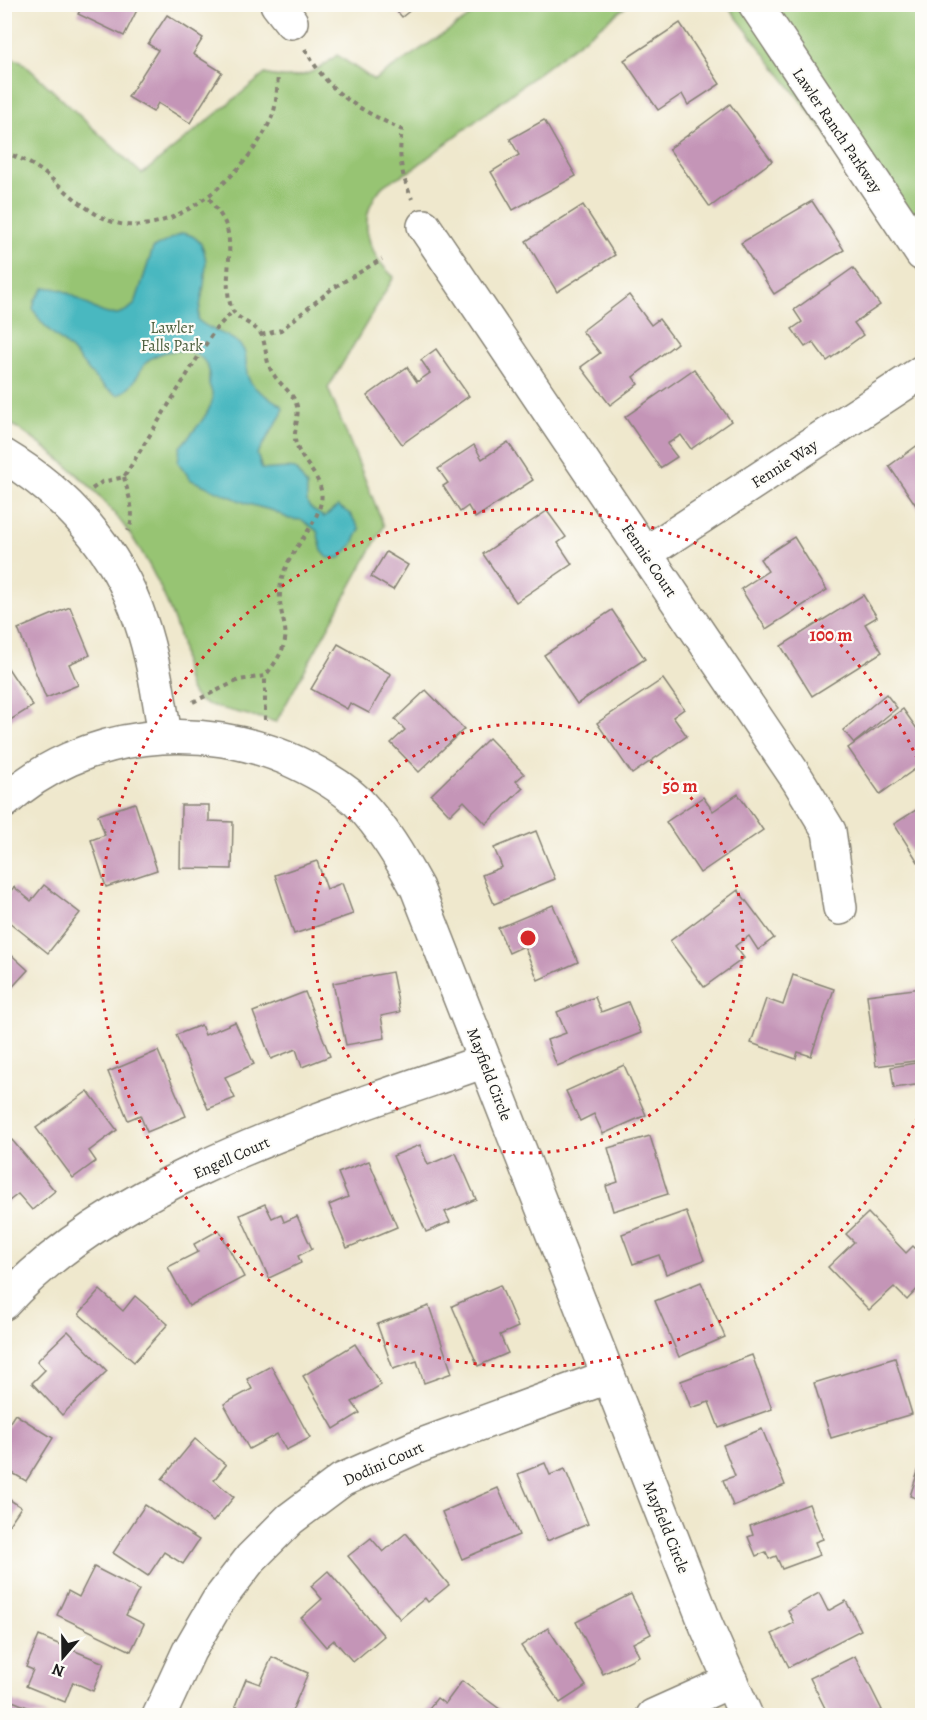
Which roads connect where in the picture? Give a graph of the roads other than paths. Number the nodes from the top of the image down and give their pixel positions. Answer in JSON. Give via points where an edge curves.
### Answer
{"nodes":[{"id":1,"x":754,"y":4,"type":"edge"},
{"id":2,"x":424,"y":226,"type":"road end"},
{"id":3,"x":922,"y":254,"type":"edge"},
{"id":4,"x":922,"y":372,"type":"edge"},
{"id":5,"x":4,"y":456,"type":"edge"},
{"id":6,"x":646,"y":553,"type":"junction"},
{"id":7,"x":165,"y":736,"type":"junction"},
{"id":8,"x":4,"y":802,"type":"edge"},
{"id":9,"x":840,"y":908,"type":"dead end"},
{"id":10,"x":485,"y":1061,"type":"junction"},
{"id":11,"x":4,"y":1304,"type":"edge"},
{"id":12,"x":608,"y":1377,"type":"junction"},
{"id":13,"x":731,"y":1681,"type":"junction"},
{"id":14,"x":159,"y":1716,"type":"edge"},
{"id":15,"x":653,"y":1716,"type":"edge"},
{"id":16,"x":746,"y":1716,"type":"edge"}],
"edges":[{"from":1,"to":3,"type":"street","name":"Lawler Ranch Parkway"},
{"from":2,"to":6,"type":"street","name":"Fennie Court"},
{"from":4,"to":6,"type":"street","name":"Fennie Way"},
{"from":5,"to":7,"type":"street","via":[[33,473],[74,510],[110,556],[140,618]]},
{"from":6,"to":9,"type":"street","name":"Fennie Court","via":[[829,831]]},
{"from":7,"to":8,"type":"street","name":"Mayfield Circle","via":[[116,742],[64,761]]},
{"from":7,"to":10,"type":"street","name":"Mayfield Circle","via":[[209,737],[269,749],[318,772],[357,801],[390,839],[417,888]]},
{"from":10,"to":11,"type":"street","name":"Engell Court","via":[[290,1131],[197,1171],[134,1204],[73,1243]]},
{"from":10,"to":12,"type":"street","name":"Mayfield Circle"},
{"from":12,"to":13,"type":"street","name":"Mayfield Circle"},
{"from":12,"to":14,"type":"street","name":"Dodini Court","via":[[414,1448],[342,1480],[298,1512],[251,1558],[219,1601],[189,1651]]},
{"from":13,"to":15,"type":"street"},
{"from":13,"to":16,"type":"street","name":"Mayfield Circle"}]}
